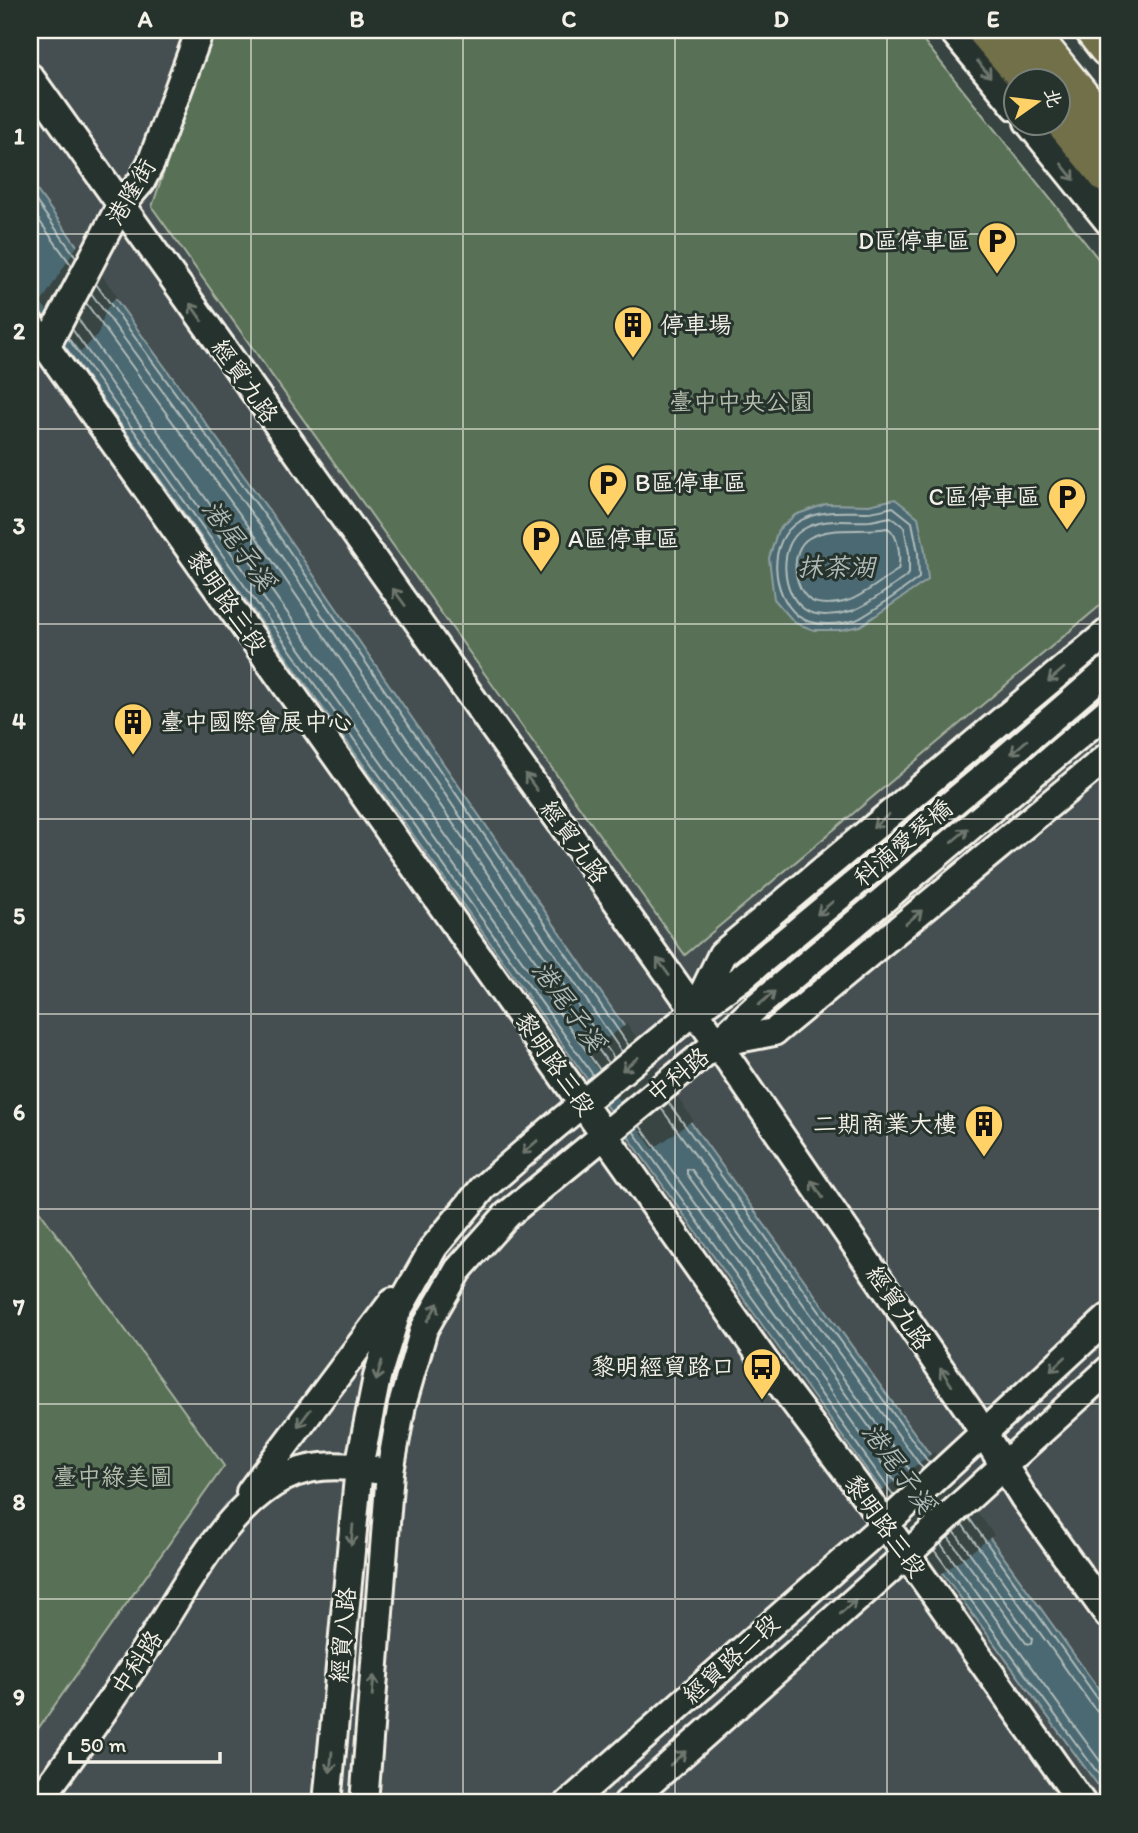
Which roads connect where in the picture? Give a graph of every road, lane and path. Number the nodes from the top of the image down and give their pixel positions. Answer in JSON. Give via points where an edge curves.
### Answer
{"nodes":[{"id":1,"x":200,"y":30,"type":"edge"},
{"id":2,"x":952,"y":30,"type":"edge"},
{"id":3,"x":986,"y":30,"type":"edge"},
{"id":4,"x":1027,"y":30,"type":"edge"},
{"id":5,"x":1094,"y":30,"type":"edge"},
{"id":6,"x":1108,"y":48,"type":"edge"},
{"id":7,"x":1017,"y":66,"type":"edge"},
{"id":8,"x":30,"y":77,"type":"edge"},
{"id":9,"x":1002,"y":90,"type":"edge"},
{"id":10,"x":1072,"y":131,"type":"edge"},
{"id":11,"x":1108,"y":131,"type":"edge"},
{"id":12,"x":1039,"y":136,"type":"edge"},
{"id":13,"x":1108,"y":175,"type":"edge"},
{"id":14,"x":116,"y":215,"type":"junction"},
{"id":15,"x":1108,"y":222,"type":"edge"},
{"id":16,"x":43,"y":336,"type":"edge"},
{"id":17,"x":1108,"y":632,"type":"edge"},
{"id":18,"x":1108,"y":670,"type":"edge"},
{"id":19,"x":1108,"y":711,"type":"edge"},
{"id":20,"x":1108,"y":756,"type":"edge"},
{"id":21,"x":686,"y":1018,"type":"junction"},
{"id":22,"x":707,"y":1051,"type":"junction"},
{"id":23,"x":582,"y":1102,"type":"junction"},
{"id":24,"x":605,"y":1134,"type":"junction"},
{"id":25,"x":434,"y":1247,"type":"junction"},
{"id":26,"x":1108,"y":1318,"type":"edge"},
{"id":27,"x":1108,"y":1370,"type":"edge"},
{"id":28,"x":984,"y":1433,"type":"junction"},
{"id":29,"x":1004,"y":1465,"type":"junction"},
{"id":30,"x":359,"y":1467,"type":"junction"},
{"id":31,"x":390,"y":1472,"type":"junction"},
{"id":32,"x":231,"y":1519,"type":"junction"},
{"id":33,"x":889,"y":1520,"type":"junction"},
{"id":34,"x":913,"y":1550,"type":"junction"},
{"id":35,"x":1108,"y":1615,"type":"edge"},
{"id":36,"x":37,"y":1803,"type":"edge"},
{"id":37,"x":327,"y":1803,"type":"edge"},
{"id":38,"x":364,"y":1803,"type":"edge"},
{"id":39,"x":569,"y":1803,"type":"edge"},
{"id":40,"x":627,"y":1803,"type":"edge"},
{"id":41,"x":1082,"y":1803,"type":"edge"}],
"edges":[{"from":1,"to":14,"type":"street","name":"港隆街","via":[[151,163]]},
{"from":2,"to":9,"type":"street","one_way":true},
{"from":3,"to":7,"type":"highway"},
{"from":4,"to":11,"type":"highway"},
{"from":5,"to":6,"type":"highway"},
{"from":8,"to":14,"type":"street","name":"經貿九路"},
{"from":10,"to":13,"type":"highway"},
{"from":12,"to":15,"type":"street","one_way":true},
{"from":14,"to":16,"type":"street","name":"港隆街"},
{"from":21,"to":14,"type":"street","name":"經貿九路","one_way":true},
{"from":16,"to":23,"type":"street","name":"黎明路三段"},
{"from":17,"to":21,"type":"street","name":"中科路","one_way":true,"via":[[722,954]]},
{"from":18,"to":21,"type":"street","name":"科湳愛琴橋","one_way":true,"via":[[751,969]]},
{"from":22,"to":19,"type":"street","name":"科湳愛琴橋","one_way":true},
{"from":22,"to":20,"type":"street","name":"中科路","one_way":true,"via":[[774,1032]]},
{"from":21,"to":22,"type":"street","name":"經貿九路"},
{"from":21,"to":23,"type":"street","name":"中科路","one_way":true},
{"from":22,"to":24,"type":"street","name":"中科路"},
{"from":28,"to":22,"type":"street","name":"經貿九路","one_way":true},
{"from":23,"to":24,"type":"street","name":"黎明路三段"},
{"from":23,"to":25,"type":"street","name":"中科路","one_way":true,"via":[[483,1188]]},
{"from":31,"to":24,"type":"street","name":"中科路","one_way":true,"via":[[402,1405],[424,1329],[458,1269],[507,1215]]},
{"from":24,"to":33,"type":"street","name":"黎明路三段","via":[[785,1390]]},
{"from":25,"to":30,"type":"street","name":"中科路","one_way":true,"via":[[397,1312],[377,1377]]},
{"from":25,"to":32,"type":"street","name":"中科路","one_way":true},
{"from":26,"to":28,"type":"street","one_way":true},
{"from":27,"to":29,"type":"street"},
{"from":28,"to":29,"type":"street","name":"經貿九路"},
{"from":28,"to":33,"type":"street","name":"經貿路二段"},
{"from":29,"to":34,"type":"street","name":"經貿路二段"},
{"from":29,"to":35,"type":"street","name":"經貿九路"},
{"from":30,"to":31,"type":"street","name":"中科路"},
{"from":30,"to":32,"type":"street","name":"中科路","via":[[328,1465],[295,1472],[272,1484]]},
{"from":30,"to":37,"type":"street","name":"經貿八路","one_way":true},
{"from":38,"to":31,"type":"street","name":"經貿八路","one_way":true},
{"from":32,"to":36,"type":"street","name":"中科路","via":[[99,1720]]},
{"from":33,"to":34,"type":"street","name":"黎明路三段"},
{"from":33,"to":39,"type":"street","name":"經貿路二段"},
{"from":40,"to":34,"type":"street","name":"經貿路二段","one_way":true},
{"from":34,"to":41,"type":"street","name":"黎明路三段"}]}
